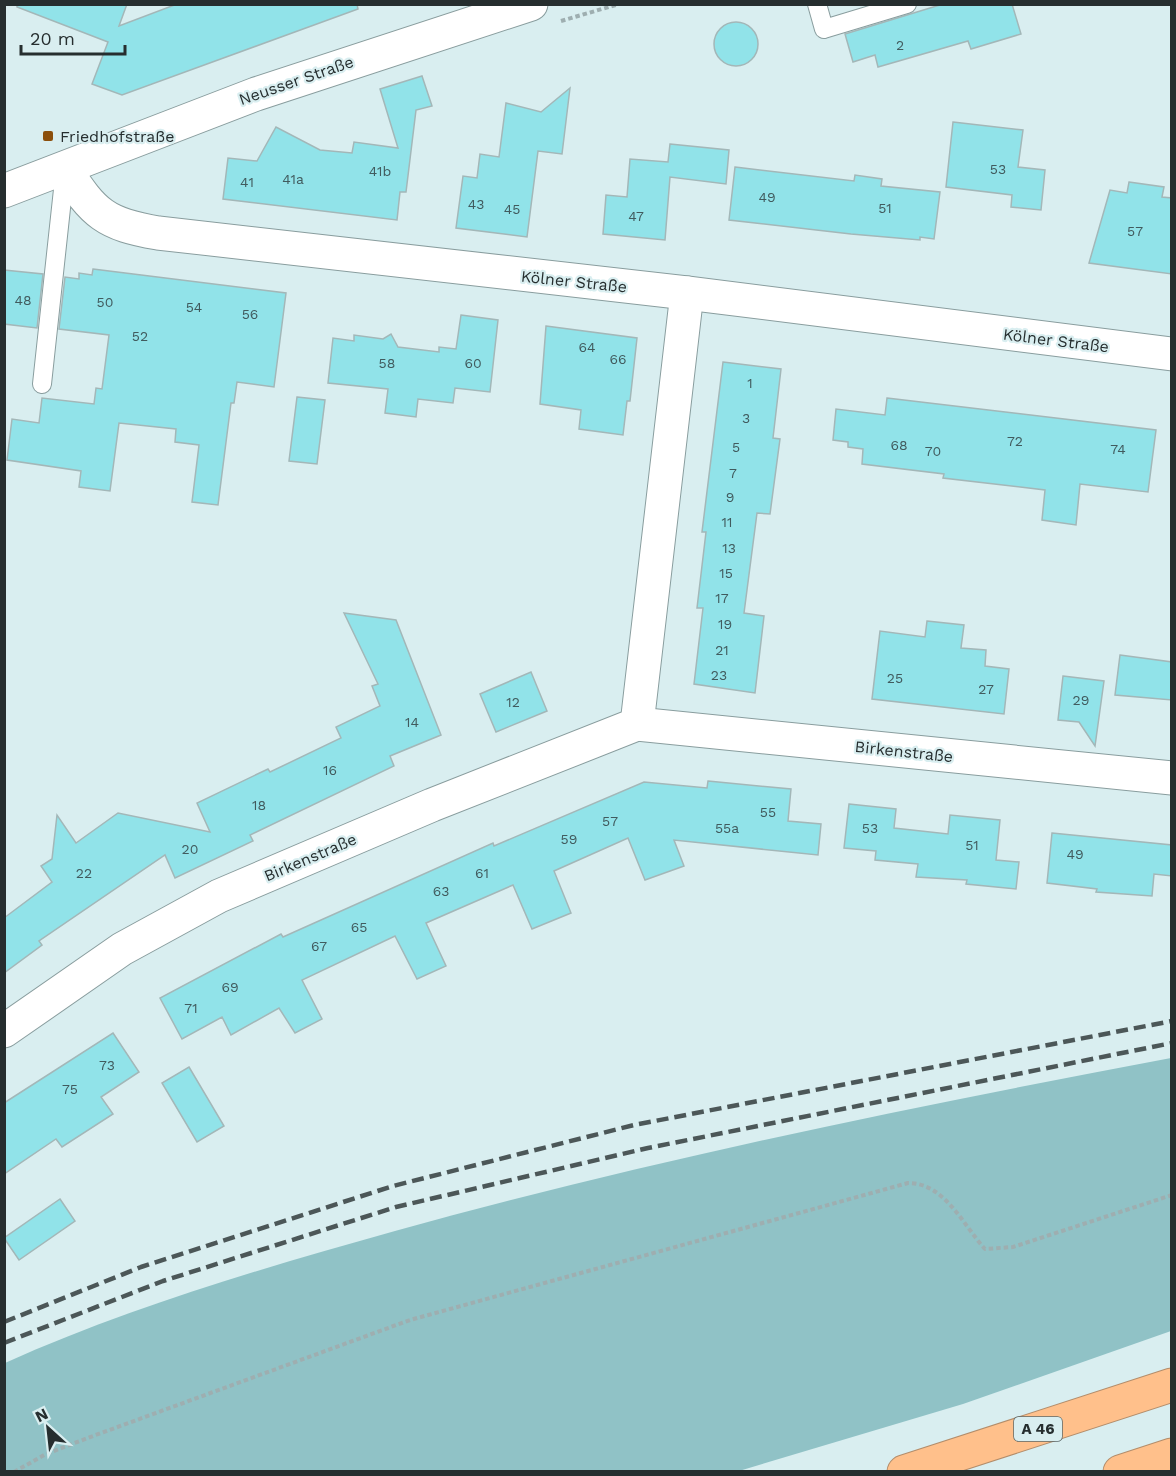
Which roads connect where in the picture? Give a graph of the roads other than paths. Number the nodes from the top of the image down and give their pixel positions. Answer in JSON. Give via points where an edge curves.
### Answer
{"nodes":[{"id":1,"x":531,"y":4,"type":"edge"},
{"id":2,"x":817,"y":4,"type":"edge"},
{"id":3,"x":907,"y":4,"type":"edge"},
{"id":4,"x":65,"y":169,"type":"junction"},
{"id":5,"x":4,"y":190,"type":"edge"},
{"id":6,"x":687,"y":293,"type":"junction"},
{"id":7,"x":1172,"y":354,"type":"edge"},
{"id":8,"x":42,"y":384,"type":"dead end"},
{"id":9,"x":637,"y":724,"type":"junction"},
{"id":10,"x":1172,"y":778,"type":"edge"},
{"id":11,"x":4,"y":1031,"type":"edge"},
{"id":12,"x":1172,"y":1385,"type":"edge"},
{"id":13,"x":1172,"y":1455,"type":"edge"},
{"id":14,"x":904,"y":1472,"type":"edge"},
{"id":15,"x":1120,"y":1472,"type":"edge"}],
"edges":[{"from":1,"to":4,"type":"street","name":"Neusser Straße","via":[[256,94]]},
{"from":2,"to":3,"type":"lane","via":[[824,29]]},
{"from":4,"to":5,"type":"street"},
{"from":4,"to":6,"type":"street","name":"Kölner Straße","via":[[88,204],[108,220],[130,229]]},
{"from":4,"to":8,"type":"lane"},
{"from":6,"to":7,"type":"street","name":"Kölner Straße"},
{"from":6,"to":9,"type":"street"},
{"from":9,"to":10,"type":"street","name":"Birkenstraße"},
{"from":9,"to":11,"type":"street","name":"Birkenstraße","via":[[211,901],[122,949]]},
{"from":12,"to":14,"type":"highway","number":"A 46"},
{"from":13,"to":15,"type":"highway"}]}
